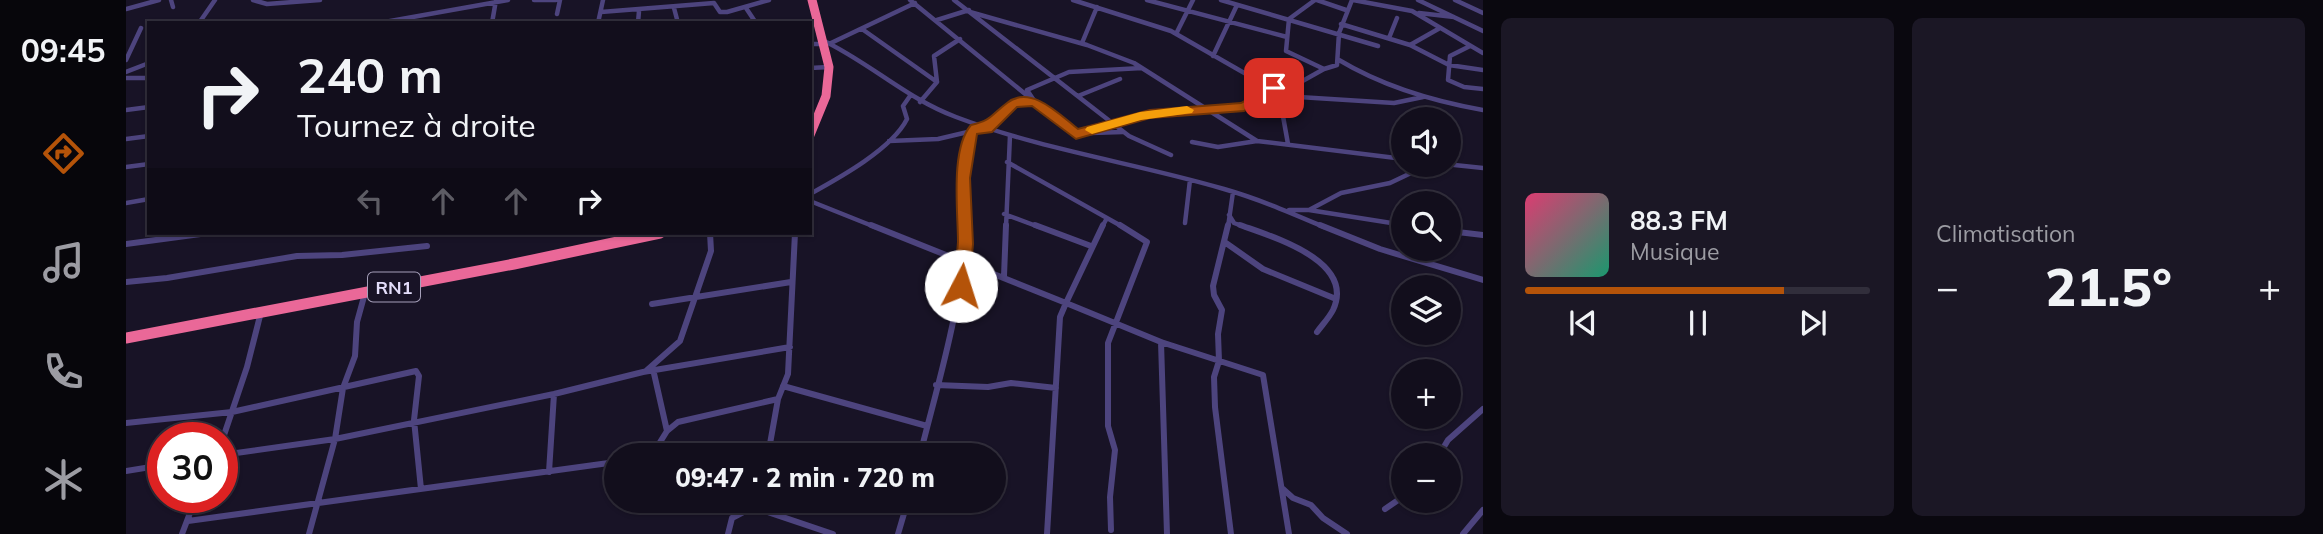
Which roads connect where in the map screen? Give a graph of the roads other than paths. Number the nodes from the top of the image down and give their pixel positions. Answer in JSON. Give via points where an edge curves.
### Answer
{"nodes":[{"id":1,"x":159,"y":0,"type":"edge"},
{"id":2,"x":171,"y":0,"type":"edge"},
{"id":3,"x":215,"y":0,"type":"edge"},
{"id":4,"x":253,"y":0,"type":"edge"},
{"id":5,"x":320,"y":0,"type":"edge"},
{"id":6,"x":508,"y":0,"type":"edge"},
{"id":7,"x":534,"y":0,"type":"edge"},
{"id":8,"x":558,"y":0,"type":"edge"},
{"id":9,"x":602,"y":0,"type":"edge"},
{"id":10,"x":769,"y":0,"type":"edge"},
{"id":11,"x":812,"y":0,"type":"edge"},
{"id":12,"x":954,"y":0,"type":"edge"},
{"id":13,"x":1073,"y":0,"type":"edge"},
{"id":14,"x":1147,"y":0,"type":"edge"},
{"id":15,"x":1193,"y":0,"type":"edge"},
{"id":16,"x":1223,"y":0,"type":"edge"},
{"id":17,"x":1316,"y":0,"type":"edge"},
{"id":18,"x":1352,"y":0,"type":"edge"},
{"id":19,"x":1418,"y":0,"type":"edge"},
{"id":20,"x":1455,"y":0,"type":"edge"},
{"id":21,"x":496,"y":1,"type":"edge"},
{"id":22,"x":715,"y":1,"type":"edge"},
{"id":23,"x":912,"y":2,"type":"edge"},
{"id":24,"x":1237,"y":5,"type":"junction"},
{"id":25,"x":173,"y":7,"type":"dead end"},
{"id":26,"x":1097,"y":7,"type":"junction"},
{"id":27,"x":674,"y":8,"type":"junction"},
{"id":28,"x":746,"y":8,"type":"junction"},
{"id":29,"x":126,"y":9,"type":"edge"},
{"id":30,"x":639,"y":10,"type":"junction"},
{"id":31,"x":1346,"y":10,"type":"junction"},
{"id":32,"x":970,"y":11,"type":"junction"},
{"id":33,"x":1187,"y":11,"type":"junction"},
{"id":34,"x":601,"y":12,"type":"junction"},
{"id":35,"x":1416,"y":12,"type":"junction"},
{"id":36,"x":1483,"y":13,"type":"edge"},
{"id":37,"x":557,"y":14,"type":"dead end"},
{"id":38,"x":1397,"y":18,"type":"dead end"},
{"id":39,"x":1458,"y":18,"type":"junction"},
{"id":40,"x":1289,"y":19,"type":"junction"},
{"id":41,"x":937,"y":20,"type":"junction"},
{"id":42,"x":200,"y":21,"type":"edge"},
{"id":43,"x":388,"y":21,"type":"edge"},
{"id":44,"x":492,"y":21,"type":"edge"},
{"id":45,"x":599,"y":21,"type":"edge"},
{"id":46,"x":638,"y":21,"type":"edge"},
{"id":47,"x":677,"y":21,"type":"edge"},
{"id":48,"x":755,"y":21,"type":"edge"},
{"id":49,"x":1231,"y":22,"type":"junction"},
{"id":50,"x":1341,"y":24,"type":"junction"},
{"id":51,"x":141,"y":28,"type":"dead end"},
{"id":52,"x":1440,"y":28,"type":"junction"},
{"id":53,"x":862,"y":29,"type":"junction"},
{"id":54,"x":1483,"y":31,"type":"edge"},
{"id":55,"x":1339,"y":33,"type":"junction"},
{"id":56,"x":1176,"y":34,"type":"junction"},
{"id":57,"x":1287,"y":37,"type":"junction"},
{"id":58,"x":1389,"y":38,"type":"junction"},
{"id":59,"x":960,"y":39,"type":"junction"},
{"id":60,"x":825,"y":42,"type":"junction"},
{"id":61,"x":1082,"y":43,"type":"junction"},
{"id":62,"x":812,"y":44,"type":"edge"},
{"id":63,"x":1410,"y":45,"type":"junction"},
{"id":64,"x":1378,"y":46,"type":"dead end"},
{"id":65,"x":1470,"y":46,"type":"junction"},
{"id":66,"x":1483,"y":53,"type":"edge"},
{"id":67,"x":1213,"y":56,"type":"junction"},
{"id":68,"x":126,"y":60,"type":"edge"},
{"id":69,"x":1339,"y":60,"type":"junction"},
{"id":70,"x":147,"y":64,"type":"edge"},
{"id":71,"x":1448,"y":65,"type":"junction"},
{"id":72,"x":1133,"y":66,"type":"junction"},
{"id":73,"x":829,"y":67,"type":"junction"},
{"id":74,"x":812,"y":68,"type":"edge"},
{"id":75,"x":1324,"y":69,"type":"junction"},
{"id":76,"x":1483,"y":70,"type":"edge"},
{"id":77,"x":127,"y":74,"type":"edge"},
{"id":78,"x":147,"y":78,"type":"edge"},
{"id":79,"x":1055,"y":78,"type":"junction"},
{"id":80,"x":1120,"y":79,"type":"dead end"},
{"id":81,"x":937,"y":82,"type":"junction"},
{"id":82,"x":1270,"y":89,"type":"junction"},
{"id":83,"x":1483,"y":89,"type":"edge"},
{"id":84,"x":1278,"y":93,"type":"junction"},
{"id":85,"x":910,"y":96,"type":"junction"},
{"id":86,"x":1078,"y":96,"type":"junction"},
{"id":87,"x":1297,"y":97,"type":"junction"},
{"id":88,"x":1423,"y":97,"type":"junction"},
{"id":89,"x":920,"y":102,"type":"junction"},
{"id":90,"x":1035,"y":102,"type":"junction"},
{"id":91,"x":147,"y":107,"type":"edge"},
{"id":92,"x":1204,"y":108,"type":"junction"},
{"id":93,"x":1281,"y":109,"type":"junction"},
{"id":94,"x":126,"y":110,"type":"edge"},
{"id":95,"x":1483,"y":110,"type":"edge"},
{"id":96,"x":1113,"y":124,"type":"junction"},
{"id":97,"x":987,"y":128,"type":"junction"},
{"id":98,"x":812,"y":130,"type":"edge"},
{"id":99,"x":972,"y":131,"type":"junction"},
{"id":100,"x":1123,"y":132,"type":"junction"},
{"id":101,"x":1081,"y":133,"type":"junction"},
{"id":102,"x":1010,"y":135,"type":"junction"},
{"id":103,"x":147,"y":136,"type":"edge"},
{"id":104,"x":126,"y":139,"type":"edge"},
{"id":105,"x":1257,"y":141,"type":"junction"},
{"id":106,"x":886,"y":142,"type":"junction"},
{"id":107,"x":1192,"y":142,"type":"dead end"},
{"id":108,"x":1288,"y":144,"type":"junction"},
{"id":109,"x":1171,"y":155,"type":"dead end"},
{"id":110,"x":1391,"y":157,"type":"edge"},
{"id":111,"x":1007,"y":162,"type":"junction"},
{"id":112,"x":147,"y":164,"type":"edge"},
{"id":113,"x":1461,"y":166,"type":"edge"},
{"id":114,"x":126,"y":167,"type":"edge"},
{"id":115,"x":1483,"y":169,"type":"edge"},
{"id":116,"x":1403,"y":177,"type":"edge"},
{"id":117,"x":1190,"y":180,"type":"junction"},
{"id":118,"x":1233,"y":192,"type":"junction"},
{"id":119,"x":812,"y":193,"type":"edge"},
{"id":120,"x":147,"y":199,"type":"edge"},
{"id":121,"x":812,"y":202,"type":"edge"},
{"id":122,"x":126,"y":203,"type":"edge"},
{"id":123,"x":1286,"y":210,"type":"junction"},
{"id":124,"x":1309,"y":210,"type":"junction"},
{"id":125,"x":1004,"y":214,"type":"junction"},
{"id":126,"x":1229,"y":215,"type":"junction"},
{"id":127,"x":1107,"y":218,"type":"junction"},
{"id":128,"x":1185,"y":223,"type":"dead end"},
{"id":129,"x":1391,"y":223,"type":"edge"},
{"id":130,"x":1461,"y":232,"type":"edge"},
{"id":131,"x":193,"y":235,"type":"edge"},
{"id":132,"x":650,"y":235,"type":"edge"},
{"id":133,"x":710,"y":235,"type":"edge"},
{"id":134,"x":794,"y":235,"type":"edge"},
{"id":135,"x":1483,"y":235,"type":"edge"},
{"id":136,"x":1226,"y":243,"type":"junction"},
{"id":137,"x":126,"y":244,"type":"edge"},
{"id":138,"x":427,"y":246,"type":"dead end"},
{"id":139,"x":1091,"y":246,"type":"junction"},
{"id":140,"x":964,"y":265,"type":"junction"},
{"id":141,"x":1004,"y":276,"type":"junction"},
{"id":142,"x":1483,"y":280,"type":"edge"},
{"id":143,"x":126,"y":282,"type":"edge"},
{"id":144,"x":791,"y":282,"type":"junction"},
{"id":145,"x":365,"y":293,"type":"junction"},
{"id":146,"x":694,"y":298,"type":"junction"},
{"id":147,"x":1336,"y":299,"type":"junction"},
{"id":148,"x":1066,"y":303,"type":"junction"},
{"id":149,"x":652,"y":304,"type":"dead end"},
{"id":150,"x":261,"y":312,"type":"junction"},
{"id":151,"x":1118,"y":324,"type":"junction"},
{"id":152,"x":1317,"y":332,"type":"dead end"},
{"id":153,"x":126,"y":338,"type":"edge"},
{"id":154,"x":1161,"y":342,"type":"junction"},
{"id":155,"x":790,"y":346,"type":"junction"},
{"id":156,"x":1219,"y":361,"type":"junction"},
{"id":157,"x":653,"y":369,"type":"junction"},
{"id":158,"x":783,"y":386,"type":"junction"},
{"id":159,"x":936,"y":386,"type":"junction"},
{"id":160,"x":343,"y":388,"type":"junction"},
{"id":161,"x":1056,"y":388,"type":"junction"},
{"id":162,"x":554,"y":394,"type":"junction"},
{"id":163,"x":778,"y":399,"type":"junction"},
{"id":164,"x":1483,"y":409,"type":"edge"},
{"id":165,"x":232,"y":412,"type":"junction"},
{"id":166,"x":414,"y":421,"type":"junction"},
{"id":167,"x":229,"y":422,"type":"edge"},
{"id":168,"x":126,"y":423,"type":"edge"},
{"id":169,"x":927,"y":426,"type":"junction"},
{"id":170,"x":667,"y":431,"type":"junction"},
{"id":171,"x":335,"y":439,"type":"junction"},
{"id":172,"x":660,"y":443,"type":"edge"},
{"id":173,"x":770,"y":443,"type":"edge"},
{"id":174,"x":923,"y":443,"type":"edge"},
{"id":175,"x":1446,"y":443,"type":"edge"},
{"id":176,"x":238,"y":454,"type":"edge"},
{"id":177,"x":604,"y":464,"type":"edge"},
{"id":178,"x":147,"y":468,"type":"edge"},
{"id":179,"x":126,"y":471,"type":"edge"},
{"id":180,"x":549,"y":472,"type":"junction"},
{"id":181,"x":1281,"y":486,"type":"junction"},
{"id":182,"x":421,"y":489,"type":"junction"},
{"id":183,"x":320,"y":502,"type":"junction"},
{"id":184,"x":1391,"y":505,"type":"edge"},
{"id":185,"x":1385,"y":509,"type":"dead end"},
{"id":186,"x":1483,"y":510,"type":"edge"},
{"id":187,"x":191,"y":513,"type":"edge"},
{"id":188,"x":739,"y":513,"type":"edge"},
{"id":189,"x":772,"y":513,"type":"edge"},
{"id":190,"x":904,"y":513,"type":"edge"},
{"id":191,"x":188,"y":521,"type":"junction"},
{"id":192,"x":1111,"y":530,"type":"dead end"},
{"id":193,"x":813,"y":531,"type":"edge"},
{"id":194,"x":182,"y":534,"type":"edge"},
{"id":195,"x":309,"y":534,"type":"edge"},
{"id":196,"x":728,"y":534,"type":"edge"},
{"id":197,"x":833,"y":534,"type":"edge"},
{"id":198,"x":898,"y":534,"type":"edge"},
{"id":199,"x":1047,"y":534,"type":"edge"},
{"id":200,"x":1167,"y":534,"type":"edge"},
{"id":201,"x":1231,"y":534,"type":"edge"},
{"id":202,"x":1289,"y":534,"type":"edge"},
{"id":203,"x":1347,"y":534,"type":"edge"},
{"id":204,"x":1463,"y":534,"type":"edge"}],
"edges":[{"from":1,"to":29,"type":"street"},
{"from":2,"to":25,"type":"street"},
{"from":3,"to":42,"type":"street"},
{"from":4,"to":5,"type":"street","via":[[267,4]]},
{"from":6,"to":21,"type":"street"},
{"from":7,"to":8,"type":"street"},
{"from":8,"to":37,"type":"street"},
{"from":9,"to":34,"type":"street"},
{"from":10,"to":28,"type":"street"},
{"from":11,"to":60,"type":"highway"},
{"from":12,"to":32,"type":"street"},
{"from":13,"to":26,"type":"street"},
{"from":14,"to":33,"type":"street"},
{"from":15,"to":33,"type":"street"},
{"from":16,"to":24,"type":"street"},
{"from":17,"to":31,"type":"street"},
{"from":17,"to":40,"type":"street"},
{"from":18,"to":31,"type":"street"},
{"from":18,"to":35,"type":"street"},
{"from":19,"to":39,"type":"street"},
{"from":20,"to":36,"type":"street"},
{"from":21,"to":43,"type":"street"},
{"from":21,"to":44,"type":"street"},
{"from":22,"to":27,"type":"street"},
{"from":22,"to":28,"type":"street","via":[[722,12]]},
{"from":23,"to":41,"type":"street"},
{"from":23,"to":53,"type":"street"},
{"from":24,"to":40,"type":"street"},
{"from":24,"to":49,"type":"street"},
{"from":26,"to":56,"type":"street"},
{"from":26,"to":61,"type":"street"},
{"from":27,"to":30,"type":"street"},
{"from":27,"to":47,"type":"street"},
{"from":28,"to":48,"type":"street"},
{"from":30,"to":34,"type":"street"},
{"from":30,"to":46,"type":"street"},
{"from":31,"to":50,"type":"street"},
{"from":32,"to":41,"type":"street"},
{"from":32,"to":61,"type":"street"},
{"from":32,"to":79,"type":"street"},
{"from":33,"to":49,"type":"street"},
{"from":33,"to":56,"type":"street"},
{"from":34,"to":45,"type":"street"},
{"from":35,"to":39,"type":"street"},
{"from":35,"to":52,"type":"street"},
{"from":38,"to":58,"type":"street"},
{"from":39,"to":54,"type":"street"},
{"from":40,"to":55,"type":"street"},
{"from":40,"to":57,"type":"street"},
{"from":41,"to":59,"type":"street"},
{"from":49,"to":57,"type":"street"},
{"from":49,"to":67,"type":"street"},
{"from":50,"to":55,"type":"street"},
{"from":50,"to":58,"type":"street"},
{"from":51,"to":68,"type":"street"},
{"from":52,"to":63,"type":"street"},
{"from":52,"to":65,"type":"street"},
{"from":53,"to":60,"type":"street"},
{"from":53,"to":81,"type":"street"},
{"from":55,"to":64,"type":"street"},
{"from":55,"to":69,"type":"street"},
{"from":56,"to":67,"type":"street"},
{"from":57,"to":75,"type":"street","via":[[1288,53]]},
{"from":58,"to":63,"type":"street"},
{"from":59,"to":81,"type":"street","via":[[934,56]]},
{"from":59,"to":90,"type":"street"},
{"from":60,"to":62,"type":"street"},
{"from":60,"to":73,"type":"highway"},
{"from":60,"to":85,"type":"street"},
{"from":61,"to":72,"type":"street"},
{"from":63,"to":71,"type":"street"},
{"from":65,"to":66,"type":"street"},
{"from":65,"to":71,"type":"street","via":[[1450,56]]},
{"from":67,"to":82,"type":"street"},
{"from":69,"to":75,"type":"street","via":[[1338,65]]},
{"from":69,"to":88,"type":"street","via":[[1366,76]]},
{"from":70,"to":77,"type":"street"},
{"from":71,"to":76,"type":"street"},
{"from":71,"to":83,"type":"street","via":[[1448,80]]},
{"from":72,"to":79,"type":"street"},
{"from":72,"to":92,"type":"street"},
{"from":73,"to":74,"type":"street"},
{"from":73,"to":98,"type":"highway","via":[[826,96]]},
{"from":75,"to":82,"type":"street","via":[[1290,88]]},
{"from":77,"to":78,"type":"street"},
{"from":79,"to":86,"type":"street"},
{"from":79,"to":90,"type":"street","via":[[1027,90]]},
{"from":80,"to":86,"type":"street"},
{"from":81,"to":89,"type":"street"},
{"from":82,"to":84,"type":"street"},
{"from":82,"to":92,"type":"street","via":[[1244,106]]},
{"from":84,"to":87,"type":"street"},
{"from":84,"to":93,"type":"street"},
{"from":85,"to":89,"type":"street"},
{"from":85,"to":106,"type":"street","via":[[903,106],[907,120]]},
{"from":86,"to":96,"type":"street"},
{"from":87,"to":88,"type":"street","via":[[1396,104]]},
{"from":87,"to":93,"type":"street"},
{"from":88,"to":95,"type":"street"},
{"from":89,"to":97,"type":"street"},
{"from":90,"to":97,"type":"street","via":[[1014,104]]},
{"from":90,"to":101,"type":"street","via":[[1076,134]]},
{"from":91,"to":94,"type":"street"},
{"from":92,"to":96,"type":"street"},
{"from":92,"to":105,"type":"street"},
{"from":93,"to":108,"type":"street"},
{"from":96,"to":100,"type":"street"},
{"from":96,"to":101,"type":"street"},
{"from":97,"to":99,"type":"street"},
{"from":97,"to":102,"type":"street"},
{"from":99,"to":106,"type":"street","via":[[938,139]]},
{"from":99,"to":140,"type":"street","via":[[963,178]]},
{"from":100,"to":101,"type":"street"},
{"from":100,"to":109,"type":"street"},
{"from":102,"to":111,"type":"street"},
{"from":102,"to":117,"type":"street"},
{"from":103,"to":104,"type":"street"},
{"from":105,"to":107,"type":"street","via":[[1218,147]]},
{"from":105,"to":108,"type":"street"},
{"from":106,"to":119,"type":"street"},
{"from":108,"to":110,"type":"street"},
{"from":111,"to":125,"type":"street"},
{"from":111,"to":127,"type":"street"},
{"from":112,"to":114,"type":"street"},
{"from":113,"to":115,"type":"street"},
{"from":116,"to":124,"type":"street","via":[[1359,187]]},
{"from":117,"to":118,"type":"street"},
{"from":117,"to":128,"type":"street"},
{"from":118,"to":123,"type":"street"},
{"from":118,"to":126,"type":"street"},
{"from":120,"to":122,"type":"street"},
{"from":121,"to":140,"type":"street"},
{"from":123,"to":124,"type":"street"},
{"from":123,"to":142,"type":"street","via":[[1369,246]]},
{"from":124,"to":129,"type":"street"},
{"from":125,"to":139,"type":"street"},
{"from":125,"to":141,"type":"street"},
{"from":126,"to":136,"type":"street"},
{"from":126,"to":147,"type":"street","via":[[1234,223],[1316,259],[1336,279]]},
{"from":127,"to":139,"type":"street"},
{"from":127,"to":151,"type":"street","via":[[1147,242]]},
{"from":130,"to":135,"type":"street"},
{"from":131,"to":137,"type":"street"},
{"from":132,"to":145,"type":"highway","number":"RN1"},
{"from":133,"to":146,"type":"street","via":[[711,251]]},
{"from":134,"to":144,"type":"street"},
{"from":136,"to":147,"type":"street","via":[[1277,275]]},
{"from":136,"to":156,"type":"street","via":[[1213,286],[1222,310]]},
{"from":138,"to":143,"type":"street","via":[[297,256]]},
{"from":139,"to":148,"type":"street"},
{"from":140,"to":141,"type":"street"},
{"from":140,"to":159,"type":"street"},
{"from":141,"to":148,"type":"street"},
{"from":144,"to":146,"type":"street"},
{"from":144,"to":155,"type":"street"},
{"from":145,"to":150,"type":"highway","number":"RN1"},
{"from":145,"to":160,"type":"street","via":[[355,356]]},
{"from":146,"to":149,"type":"street"},
{"from":146,"to":157,"type":"street","via":[[678,344]]},
{"from":147,"to":152,"type":"street","via":[[1332,313]]},
{"from":148,"to":151,"type":"street"},
{"from":148,"to":161,"type":"street","via":[[1060,317]]},
{"from":150,"to":153,"type":"highway","number":"RN1"},
{"from":150,"to":165,"type":"street"},
{"from":151,"to":154,"type":"street"},
{"from":151,"to":192,"type":"street","via":[[1107,355],[1108,426],[1115,450]]},
{"from":154,"to":156,"type":"street"},
{"from":154,"to":200,"type":"street"},
{"from":155,"to":157,"type":"street"},
{"from":155,"to":158,"type":"street","via":[[789,374]]},
{"from":156,"to":181,"type":"street","via":[[1263,375]]},
{"from":156,"to":201,"type":"street","via":[[1214,377],[1215,407]]},
{"from":157,"to":162,"type":"street"},
{"from":157,"to":170,"type":"street"},
{"from":158,"to":163,"type":"street"},
{"from":158,"to":169,"type":"street"},
{"from":159,"to":161,"type":"street","via":[[1011,383]]},
{"from":159,"to":169,"type":"street"},
{"from":160,"to":165,"type":"street"},
{"from":160,"to":166,"type":"street","via":[[416,372]]},
{"from":160,"to":171,"type":"street"},
{"from":161,"to":199,"type":"street"},
{"from":162,"to":166,"type":"street"},
{"from":162,"to":180,"type":"street"},
{"from":163,"to":170,"type":"street","via":[[684,420]]},
{"from":163,"to":173,"type":"street"},
{"from":164,"to":175,"type":"street"},
{"from":165,"to":167,"type":"street"},
{"from":165,"to":168,"type":"street"},
{"from":166,"to":171,"type":"street"},
{"from":166,"to":182,"type":"street"},
{"from":169,"to":174,"type":"street"},
{"from":170,"to":172,"type":"street"},
{"from":171,"to":176,"type":"street"},
{"from":171,"to":183,"type":"street"},
{"from":177,"to":180,"type":"street"},
{"from":178,"to":179,"type":"street"},
{"from":180,"to":182,"type":"street"},
{"from":181,"to":202,"type":"street"},
{"from":181,"to":203,"type":"street"},
{"from":182,"to":183,"type":"street"},
{"from":183,"to":191,"type":"street"},
{"from":183,"to":195,"type":"street"},
{"from":184,"to":185,"type":"street"},
{"from":186,"to":204,"type":"street"},
{"from":187,"to":191,"type":"street"},
{"from":188,"to":196,"type":"street","via":[[732,518]]},
{"from":189,"to":193,"type":"street"},
{"from":190,"to":198,"type":"street"},
{"from":191,"to":194,"type":"street"},
{"from":193,"to":197,"type":"street"}]}
